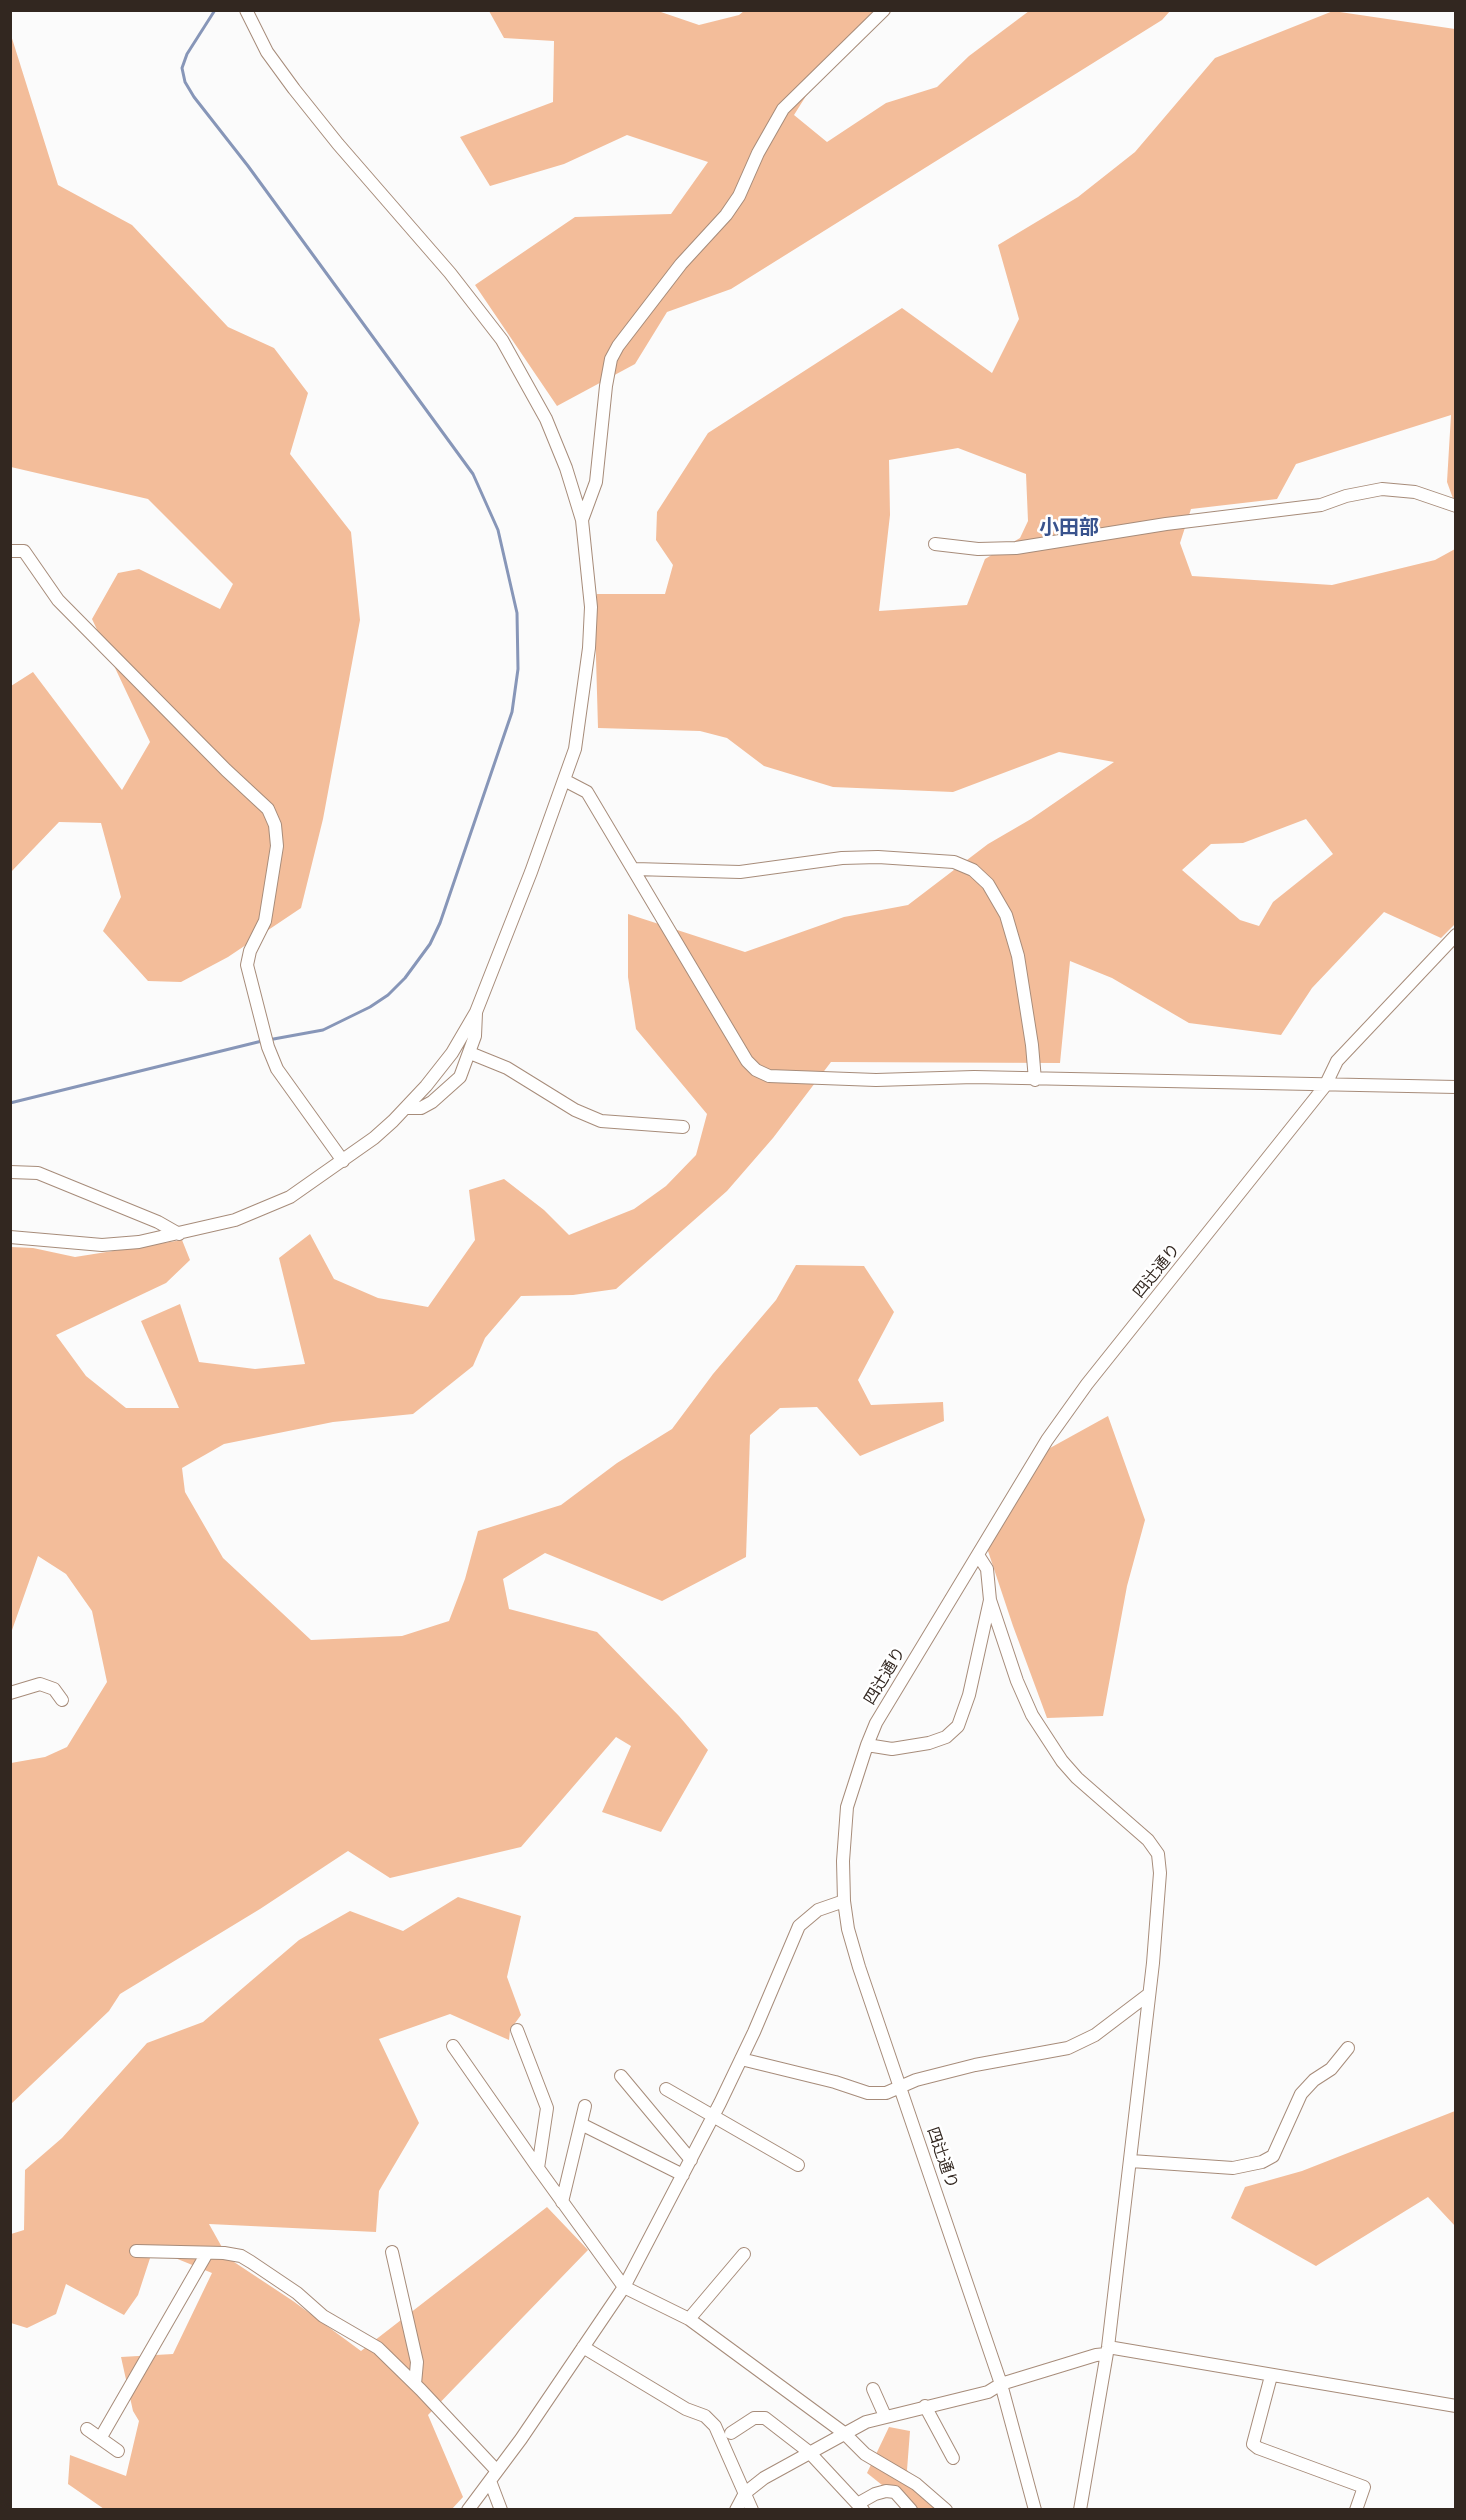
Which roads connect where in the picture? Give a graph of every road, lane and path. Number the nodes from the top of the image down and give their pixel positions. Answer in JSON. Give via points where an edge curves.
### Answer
{"nodes":[{"id":1,"x":246,"y":10,"type":"edge"},
{"id":2,"x":884,"y":10,"type":"edge"},
{"id":3,"x":1455,"y":507,"type":"edge"},
{"id":4,"x":582,"y":520,"type":"junction"},
{"id":5,"x":935,"y":544,"type":"dead end"},
{"id":6,"x":10,"y":551,"type":"edge"},
{"id":7,"x":564,"y":780,"type":"junction"},
{"id":8,"x":634,"y":869,"type":"junction"},
{"id":9,"x":1455,"y":935,"type":"edge"},
{"id":10,"x":476,"y":1012,"type":"junction"},
{"id":11,"x":470,"y":1053,"type":"junction"},
{"id":12,"x":1035,"y":1080,"type":"junction"},
{"id":13,"x":1325,"y":1086,"type":"junction"},
{"id":14,"x":1455,"y":1087,"type":"edge"},
{"id":15,"x":406,"y":1108,"type":"junction"},
{"id":16,"x":683,"y":1127,"type":"dead end"},
{"id":17,"x":343,"y":1161,"type":"junction"},
{"id":18,"x":10,"y":1172,"type":"edge"},
{"id":19,"x":179,"y":1234,"type":"junction"},
{"id":20,"x":10,"y":1237,"type":"edge"},
{"id":21,"x":978,"y":1555,"type":"junction"},
{"id":22,"x":990,"y":1600,"type":"junction"},
{"id":23,"x":10,"y":1693,"type":"edge"},
{"id":24,"x":62,"y":1700,"type":"dead end"},
{"id":25,"x":867,"y":1745,"type":"junction"},
{"id":26,"x":844,"y":1901,"type":"junction"},
{"id":27,"x":1149,"y":1994,"type":"junction"},
{"id":28,"x":518,"y":2030,"type":"dead end"},
{"id":29,"x":453,"y":2046,"type":"dead end"},
{"id":30,"x":1348,"y":2048,"type":"dead end"},
{"id":31,"x":741,"y":2059,"type":"junction"},
{"id":32,"x":621,"y":2076,"type":"dead end"},
{"id":33,"x":900,"y":2086,"type":"junction"},
{"id":34,"x":666,"y":2090,"type":"dead end"},
{"id":35,"x":585,"y":2106,"type":"dead end"},
{"id":36,"x":713,"y":2116,"type":"junction"},
{"id":37,"x":581,"y":2124,"type":"junction"},
{"id":38,"x":691,"y":2160,"type":"junction"},
{"id":39,"x":1131,"y":2161,"type":"junction"},
{"id":40,"x":798,"y":2165,"type":"dead end"},
{"id":41,"x":538,"y":2168,"type":"junction"},
{"id":42,"x":683,"y":2175,"type":"junction"},
{"id":43,"x":562,"y":2202,"type":"junction"},
{"id":44,"x":136,"y":2251,"type":"dead end"},
{"id":45,"x":392,"y":2252,"type":"dead end"},
{"id":46,"x":207,"y":2253,"type":"junction"},
{"id":47,"x":744,"y":2254,"type":"dead end"},
{"id":48,"x":624,"y":2287,"type":"junction"},
{"id":49,"x":689,"y":2319,"type":"junction"},
{"id":50,"x":584,"y":2347,"type":"junction"},
{"id":51,"x":1107,"y":2350,"type":"junction"},
{"id":52,"x":1271,"y":2376,"type":"junction"},
{"id":53,"x":415,"y":2384,"type":"junction"},
{"id":54,"x":1001,"y":2384,"type":"junction"},
{"id":55,"x":873,"y":2389,"type":"dead end"},
{"id":56,"x":925,"y":2406,"type":"junction"},
{"id":57,"x":1455,"y":2406,"type":"edge"},
{"id":58,"x":885,"y":2416,"type":"junction"},
{"id":59,"x":87,"y":2429,"type":"dead end"},
{"id":60,"x":731,"y":2433,"type":"dead end"},
{"id":61,"x":844,"y":2433,"type":"junction"},
{"id":62,"x":101,"y":2437,"type":"junction"},
{"id":63,"x":118,"y":2451,"type":"dead end"},
{"id":64,"x":809,"y":2452,"type":"junction"},
{"id":65,"x":953,"y":2458,"type":"dead end"},
{"id":66,"x":494,"y":2476,"type":"junction"},
{"id":67,"x":745,"y":2493,"type":"junction"},
{"id":68,"x":861,"y":2506,"type":"edge"},
{"id":69,"x":468,"y":2510,"type":"edge"},
{"id":70,"x":501,"y":2510,"type":"edge"},
{"id":71,"x":736,"y":2510,"type":"edge"},
{"id":72,"x":752,"y":2510,"type":"edge"},
{"id":73,"x":911,"y":2510,"type":"edge"},
{"id":74,"x":946,"y":2510,"type":"edge"},
{"id":75,"x":1035,"y":2510,"type":"edge"},
{"id":76,"x":1080,"y":2510,"type":"edge"},
{"id":77,"x":1356,"y":2510,"type":"edge"}],
"edges":[{"from":1,"to":4,"type":"street","via":[[267,52],[294,89],[502,340],[546,419]]},
{"from":2,"to":4,"type":"street","via":[[783,109],[726,215],[681,264],[618,346],[606,386],[596,482]]},
{"from":3,"to":5,"type":"street","via":[[1415,492],[1382,489],[1321,505],[1016,548]]},
{"from":4,"to":7,"type":"street","via":[[591,607],[589,648],[575,749]]},
{"from":6,"to":17,"type":"street","via":[[24,551],[58,600],[268,809],[275,825],[277,846],[265,921],[247,965],[277,1069]]},
{"from":7,"to":8,"type":"street","via":[[587,792]]},
{"from":7,"to":10,"type":"street"},
{"from":8,"to":12,"type":"street","via":[[747,1061],[769,1077]]},
{"from":8,"to":12,"type":"street","via":[[740,872],[878,857],[946,861],[973,870],[988,884],[1006,915],[1018,956]]},
{"from":9,"to":13,"type":"street","name":"四辻通り","via":[[1337,1061]]},
{"from":10,"to":11,"type":"street"},
{"from":10,"to":15,"type":"street","via":[[452,1053]]},
{"from":11,"to":15,"type":"street","via":[[460,1077],[446,1090],[421,1107]]},
{"from":11,"to":16,"type":"street","via":[[507,1068],[568,1106],[601,1121]]},
{"from":12,"to":13,"type":"street"},
{"from":13,"to":14,"type":"street"},
{"from":13,"to":21,"type":"street","name":"四辻通り","via":[[1087,1384],[1047,1440]]},
{"from":15,"to":17,"type":"street","via":[[375,1138]]},
{"from":17,"to":19,"type":"street","via":[[290,1197],[260,1211]]},
{"from":18,"to":19,"type":"street","via":[[38,1173]]},
{"from":19,"to":20,"type":"street","via":[[102,1245]]},
{"from":21,"to":22,"type":"street","via":[[987,1569]]},
{"from":21,"to":25,"type":"street","name":"四辻通り","via":[[876,1723]]},
{"from":22,"to":25,"type":"street","via":[[969,1695],[958,1726],[946,1737],[928,1743],[892,1749]]},
{"from":22,"to":27,"type":"street","via":[[1032,1715],[1062,1761],[1098,1799],[1134,1826],[1158,1854],[1161,1873]]},
{"from":23,"to":24,"type":"street","via":[[40,1683],[54,1689]]},
{"from":25,"to":26,"type":"street","name":"四辻通り","via":[[847,1807]]},
{"from":26,"to":31,"type":"street","via":[[818,1910],[799,1926]]},
{"from":26,"to":33,"type":"street","name":"四辻通り","via":[[859,1967]]},
{"from":27,"to":33,"type":"street","via":[[1095,2035],[1068,2048],[975,2065]]},
{"from":27,"to":39,"type":"street"},
{"from":28,"to":41,"type":"street","via":[[547,2108]]},
{"from":29,"to":41,"type":"street"},
{"from":30,"to":39,"type":"street","via":[[1332,2069],[1301,2094],[1273,2156],[1262,2163],[1233,2168]]},
{"from":31,"to":33,"type":"street","via":[[868,2093],[886,2093]]},
{"from":31,"to":36,"type":"street"},
{"from":32,"to":38,"type":"street"},
{"from":33,"to":54,"type":"street","name":"四辻通り"},
{"from":34,"to":36,"type":"street"},
{"from":35,"to":37,"type":"street"},
{"from":36,"to":38,"type":"street"},
{"from":36,"to":40,"type":"street"},
{"from":37,"to":42,"type":"street"},
{"from":37,"to":43,"type":"street"},
{"from":38,"to":42,"type":"street"},
{"from":39,"to":51,"type":"street"},
{"from":41,"to":43,"type":"street"},
{"from":42,"to":48,"type":"street"},
{"from":43,"to":48,"type":"street"},
{"from":44,"to":46,"type":"street"},
{"from":45,"to":53,"type":"street","via":[[417,2362]]},
{"from":46,"to":53,"type":"street","via":[[241,2256],[251,2262],[297,2293],[322,2316],[378,2348]]},
{"from":46,"to":62,"type":"street"},
{"from":47,"to":49,"type":"street"},
{"from":48,"to":49,"type":"street"},
{"from":48,"to":50,"type":"street"},
{"from":49,"to":61,"type":"street"},
{"from":50,"to":66,"type":"street"},
{"from":50,"to":67,"type":"street","via":[[686,2409],[705,2416],[715,2426]]},
{"from":51,"to":52,"type":"street"},
{"from":51,"to":54,"type":"street"},
{"from":51,"to":76,"type":"street"},
{"from":52,"to":57,"type":"street"},
{"from":52,"to":77,"type":"street","via":[[1253,2444],[1364,2487]]},
{"from":53,"to":66,"type":"street"},
{"from":54,"to":56,"type":"street","via":[[988,2392]]},
{"from":54,"to":75,"type":"street","name":"四辻通り"},
{"from":55,"to":58,"type":"street"},
{"from":56,"to":58,"type":"street"},
{"from":56,"to":65,"type":"street"},
{"from":58,"to":61,"type":"street"},
{"from":59,"to":62,"type":"street"},
{"from":60,"to":64,"type":"street","via":[[754,2418],[765,2418]]},
{"from":61,"to":64,"type":"street"},
{"from":61,"to":74,"type":"street","via":[[865,2454],[916,2484]]},
{"from":62,"to":63,"type":"street"},
{"from":64,"to":67,"type":"street"},
{"from":64,"to":68,"type":"street"},
{"from":66,"to":69,"type":"street"},
{"from":66,"to":70,"type":"street"},
{"from":67,"to":71,"type":"street"},
{"from":67,"to":72,"type":"street"},
{"from":68,"to":73,"type":"street","via":[[875,2494],[886,2491],[895,2492]]}]}
